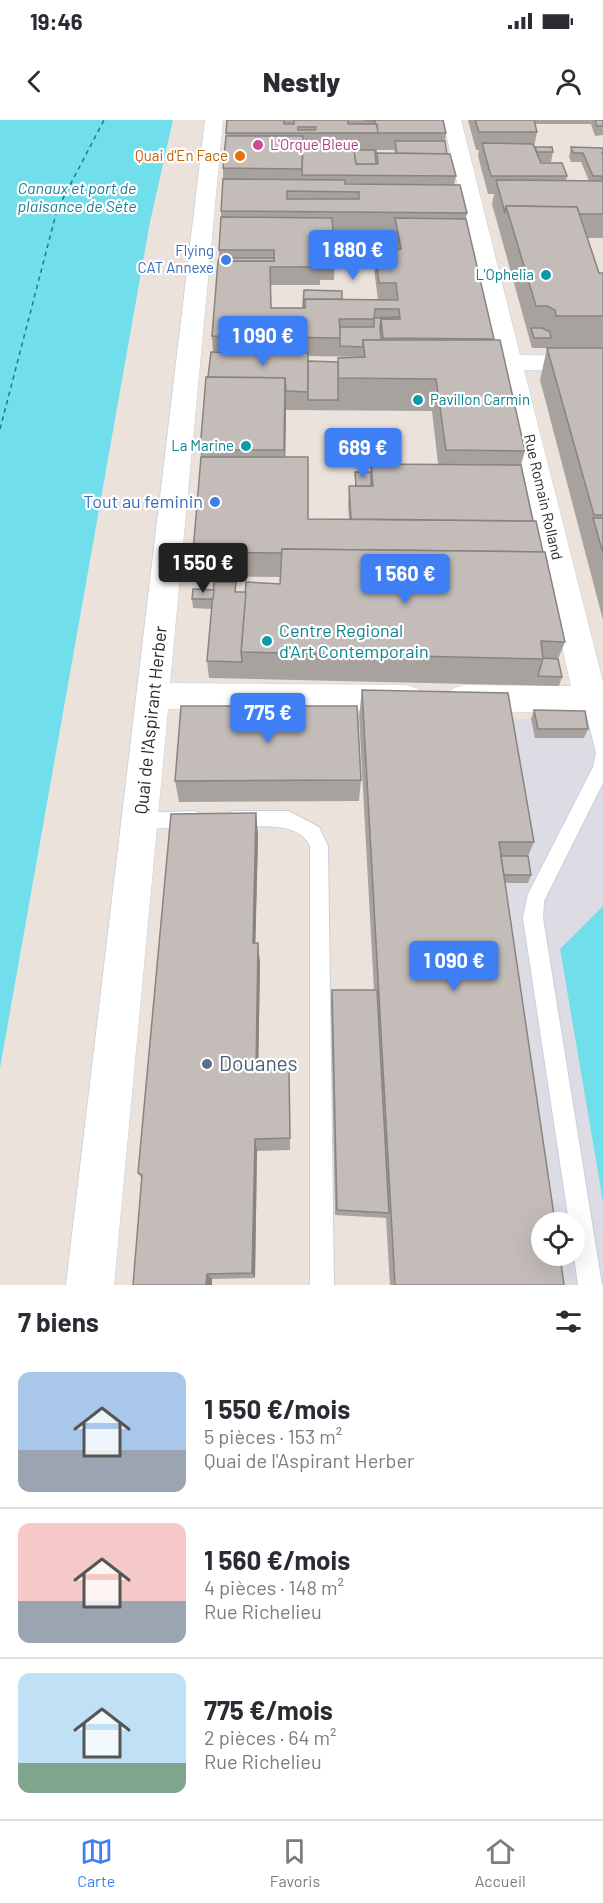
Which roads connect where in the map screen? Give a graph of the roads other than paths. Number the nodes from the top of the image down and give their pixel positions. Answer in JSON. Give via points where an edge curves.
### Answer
{"nodes":[{"id":1,"x":214,"y":120,"type":"edge"},
{"id":2,"x":452,"y":120,"type":"edge"},
{"id":3,"x":467,"y":362,"type":"edge"},
{"id":4,"x":510,"y":362,"type":"junction"},
{"id":5,"x":603,"y":363,"type":"edge"},
{"id":6,"x":154,"y":696,"type":"junction"},
{"id":7,"x":597,"y":700,"type":"edge"},
{"id":8,"x":603,"y":750,"type":"edge"},
{"id":9,"x":603,"y":756,"type":"edge"},
{"id":10,"x":141,"y":821,"type":"junction"},
{"id":11,"x":90,"y":1285,"type":"edge"},
{"id":12,"x":322,"y":1285,"type":"edge"},
{"id":13,"x":590,"y":1285,"type":"edge"}],
"edges":[{"from":1,"to":6,"type":"street","name":"Quai de l'Aspirant Herber","via":[[215,197],[198,362]]},
{"from":2,"to":4,"type":"street","name":"Rue Romain Rolland","via":[[468,200]]},
{"from":3,"to":4,"type":"street"},
{"from":4,"to":5,"type":"street"},
{"from":4,"to":7,"type":"street","name":"Rue Romain Rolland"},
{"from":6,"to":7,"type":"street"},
{"from":6,"to":10,"type":"street","name":"Quai de l'Aspirant Herber"},
{"from":7,"to":8,"type":"lane"},
{"from":9,"to":13,"type":"lane","via":[[602,767],[535,900],[533,918]]},
{"from":10,"to":11,"type":"street","name":"Quai de l'Aspirant Herber"},
{"from":10,"to":12,"type":"lane","via":[[288,819],[314,832],[319,846]]}]}
